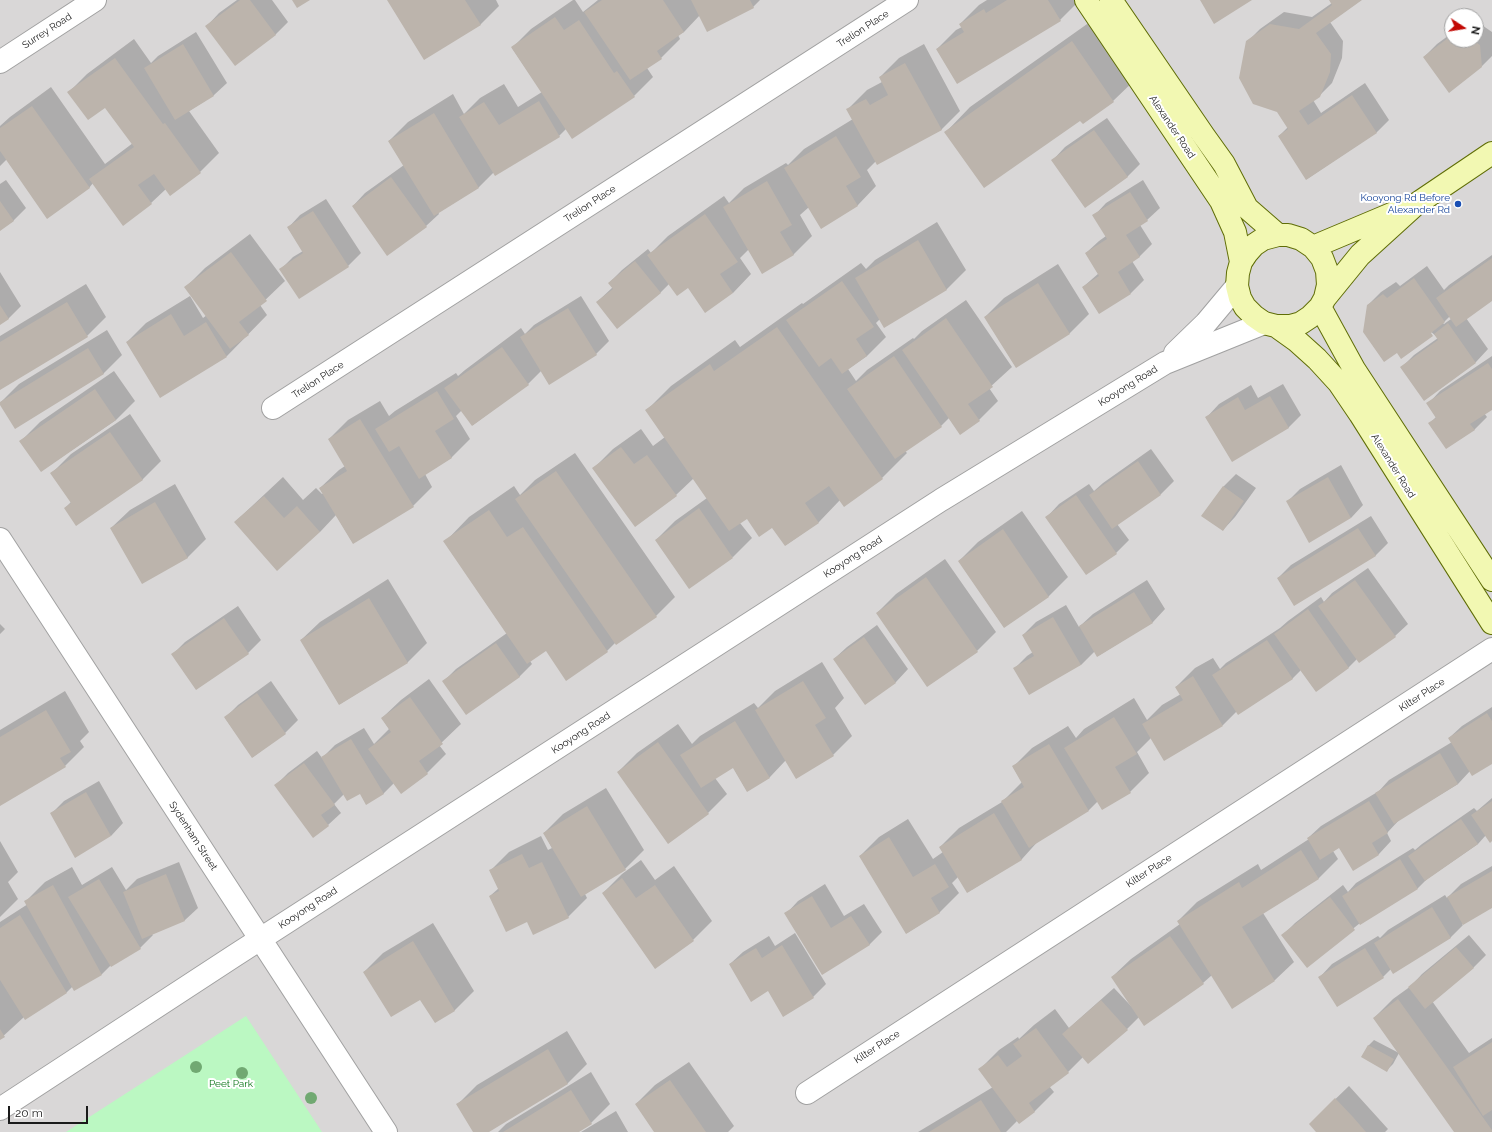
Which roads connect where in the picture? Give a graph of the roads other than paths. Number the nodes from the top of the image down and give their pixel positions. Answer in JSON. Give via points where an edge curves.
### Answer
{"nodes":[{"id":1,"x":95,"y":0,"type":"edge"},
{"id":2,"x":907,"y":0,"type":"edge"},
{"id":3,"x":1086,"y":0,"type":"edge"},
{"id":4,"x":1111,"y":0,"type":"edge"},
{"id":5,"x":0,"y":62,"type":"edge"},
{"id":6,"x":1492,"y":153,"type":"edge"},
{"id":7,"x":1415,"y":205,"type":"junction"},
{"id":8,"x":1278,"y":235,"type":"junction"},
{"id":9,"x":1313,"y":247,"type":"junction"},
{"id":10,"x":1241,"y":262,"type":"junction"},
{"id":11,"x":1237,"y":286,"type":"junction"},
{"id":12,"x":1322,"y":303,"type":"junction"},
{"id":13,"x":1270,"y":324,"type":"junction"},
{"id":14,"x":1165,"y":363,"type":"junction"},
{"id":15,"x":273,"y":408,"type":"dead end"},
{"id":16,"x":0,"y":540,"type":"edge"},
{"id":17,"x":1492,"y":580,"type":"edge"},
{"id":18,"x":1492,"y":623,"type":"edge"},
{"id":19,"x":1492,"y":650,"type":"edge"},
{"id":20,"x":260,"y":939,"type":"junction"},
{"id":21,"x":807,"y":1093,"type":"dead end"},
{"id":22,"x":0,"y":1109,"type":"edge"},
{"id":23,"x":386,"y":1132,"type":"edge"}],
"edges":[{"from":1,"to":5,"type":"street","name":"Surrey Road"},
{"from":2,"to":15,"type":"street","name":"Trelion Place"},
{"from":3,"to":10,"type":"main road","name":"Alexander Road","via":[[1221,201],[1235,232]]},
{"from":4,"to":8,"type":"main road","name":"Alexander Road","via":[[1224,164],[1247,208]]},
{"from":6,"to":7,"type":"main road"},
{"from":7,"to":9,"type":"main road"},
{"from":7,"to":12,"type":"main road","via":[[1360,254]]},
{"from":8,"to":9,"type":"main road","via":[[1301,239]]},
{"from":8,"to":10,"type":"main road","via":[[1254,245]]},
{"from":9,"to":12,"type":"main road","via":[[1322,258],[1327,271],[1328,284]]},
{"from":10,"to":11,"type":"main road"},
{"from":11,"to":13,"type":"main road","via":[[1245,307],[1254,316]]},
{"from":11,"to":14,"type":"street","name":"Kooyong Road","via":[[1206,323]]},
{"from":12,"to":13,"type":"main road","via":[[1301,323],[1290,326]]},
{"from":12,"to":17,"type":"main road","name":"Alexander Road","via":[[1354,369]]},
{"from":13,"to":14,"type":"street","name":"Kooyong Road"},
{"from":13,"to":18,"type":"main road","name":"Alexander Road","via":[[1302,345],[1339,383]]},
{"from":14,"to":20,"type":"street","name":"Kooyong Road","via":[[934,505]]},
{"from":16,"to":20,"type":"street","name":"Sydenham Street"},
{"from":19,"to":21,"type":"street","name":"Kilter Place"},
{"from":20,"to":22,"type":"street","name":"Kooyong Road"},
{"from":20,"to":23,"type":"street","name":"Sydenham Street"}]}
